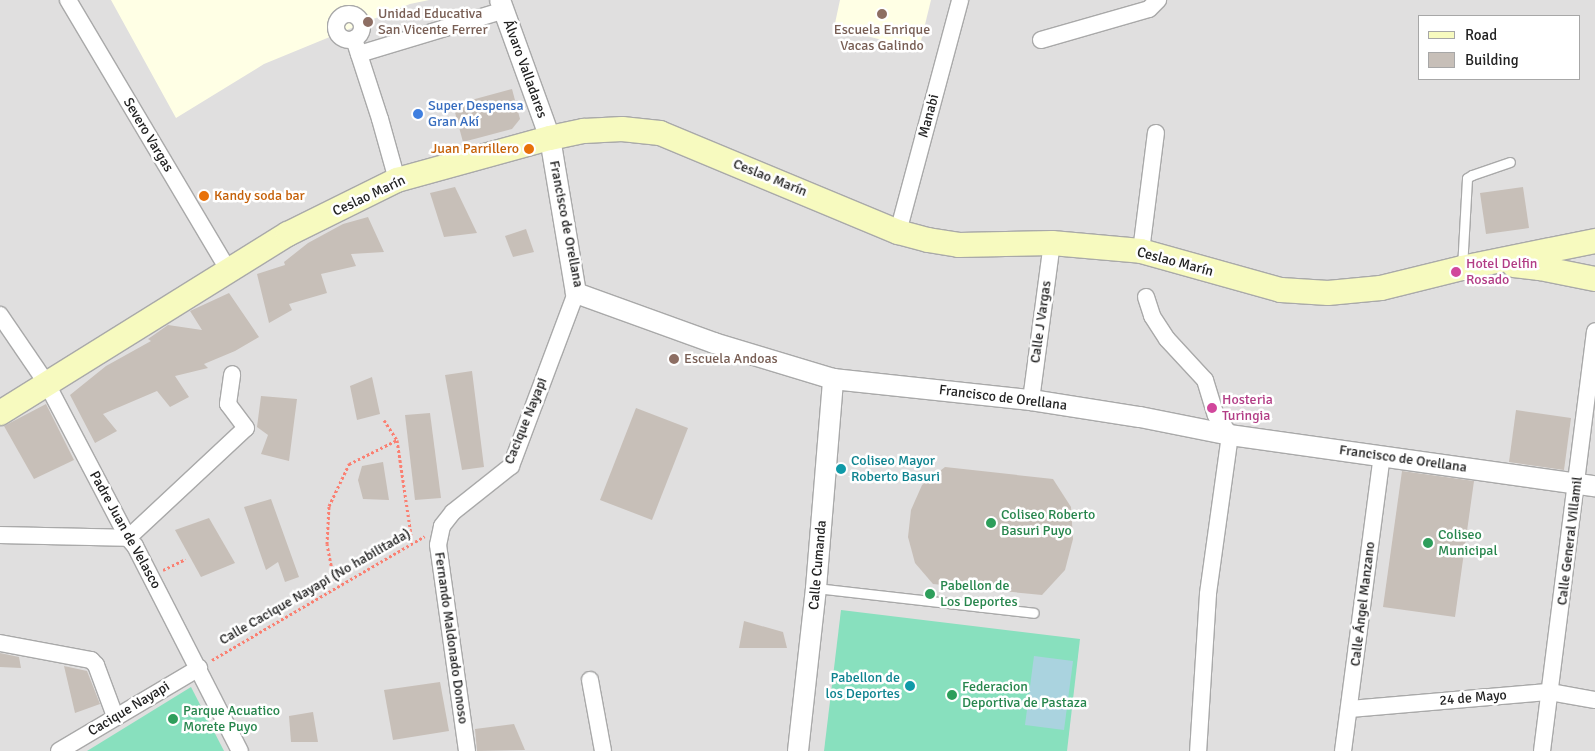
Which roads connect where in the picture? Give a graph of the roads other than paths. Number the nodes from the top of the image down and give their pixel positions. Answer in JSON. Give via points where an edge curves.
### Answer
{"nodes":[{"id":1,"x":68,"y":0,"type":"edge"},
{"id":2,"x":960,"y":0,"type":"edge"},
{"id":3,"x":1158,"y":0,"type":"edge"},
{"id":4,"x":502,"y":5,"type":"edge"},
{"id":5,"x":1041,"y":40,"type":"dead end"},
{"id":6,"x":1156,"y":133,"type":"dead end"},
{"id":7,"x":550,"y":138,"type":"junction"},
{"id":8,"x":1510,"y":162,"type":"dead end"},
{"id":9,"x":397,"y":180,"type":"junction"},
{"id":10,"x":898,"y":232,"type":"junction"},
{"id":11,"x":1595,"y":241,"type":"edge"},
{"id":12,"x":1052,"y":244,"type":"junction"},
{"id":13,"x":1141,"y":251,"type":"junction"},
{"id":14,"x":1492,"y":263,"type":"junction"},
{"id":15,"x":1462,"y":268,"type":"junction"},
{"id":16,"x":229,"y":271,"type":"junction"},
{"id":17,"x":1595,"y":279,"type":"edge"},
{"id":18,"x":576,"y":293,"type":"junction"},
{"id":19,"x":1146,"y":298,"type":"dead end"},
{"id":20,"x":0,"y":315,"type":"edge"},
{"id":21,"x":1595,"y":332,"type":"edge"},
{"id":22,"x":232,"y":374,"type":"dead end"},
{"id":23,"x":833,"y":379,"type":"junction"},
{"id":24,"x":47,"y":384,"type":"junction"},
{"id":25,"x":1031,"y":400,"type":"junction"},
{"id":26,"x":0,"y":414,"type":"edge"},
{"id":27,"x":1230,"y":435,"type":"junction"},
{"id":28,"x":1382,"y":456,"type":"junction"},
{"id":29,"x":1586,"y":485,"type":"edge"},
{"id":30,"x":442,"y":526,"type":"joint"},
{"id":31,"x":0,"y":535,"type":"edge"},
{"id":32,"x":128,"y":538,"type":"junction"},
{"id":33,"x":816,"y":588,"type":"junction"},
{"id":34,"x":1034,"y":613,"type":"dead end"},
{"id":35,"x":0,"y":643,"type":"edge"},
{"id":36,"x":199,"y":668,"type":"junction"},
{"id":37,"x":590,"y":680,"type":"dead end"},
{"id":38,"x":1550,"y":692,"type":"junction"},
{"id":39,"x":1595,"y":700,"type":"edge"},
{"id":40,"x":1350,"y":709,"type":"junction"},
{"id":41,"x":115,"y":716,"type":"junction"},
{"id":42,"x":59,"y":751,"type":"edge"},
{"id":43,"x":240,"y":751,"type":"edge"},
{"id":44,"x":467,"y":751,"type":"edge"},
{"id":45,"x":603,"y":751,"type":"edge"},
{"id":46,"x":798,"y":751,"type":"edge"},
{"id":47,"x":1198,"y":751,"type":"edge"},
{"id":48,"x":1343,"y":751,"type":"edge"},
{"id":49,"x":1542,"y":751,"type":"edge"}],
"edges":[{"from":1,"to":16,"type":"street","name":"Severo Vargas"},
{"from":2,"to":10,"type":"street","name":"Manabi"},
{"from":3,"to":5,"type":"street","via":[[1149,9]]},
{"from":4,"to":7,"type":"street","name":"Álvaro Valladares"},
{"from":4,"to":9,"type":"street","via":[[356,47]]},
{"from":6,"to":13,"type":"street"},
{"from":7,"to":9,"type":"main road","name":"Ceslao Marín"},
{"from":7,"to":10,"type":"main road","name":"Ceslao Marín","via":[[584,131],[622,129],[660,133]]},
{"from":7,"to":18,"type":"street","name":"Francisco de Orellana"},
{"from":8,"to":15,"type":"lane","via":[[1467,178]]},
{"from":9,"to":16,"type":"main road","name":"Ceslao Marín","via":[[288,234]]},
{"from":10,"to":12,"type":"main road","name":"Ceslao Marín","via":[[959,245]]},
{"from":11,"to":14,"type":"main road","name":"Ceslao Marín"},
{"from":12,"to":13,"type":"main road","name":"Ceslao Marín"},
{"from":12,"to":25,"type":"street","name":"Calle J Vargas"},
{"from":13,"to":15,"type":"main road","name":"Ceslao Marín","via":[[1281,290],[1328,293],[1381,288]]},
{"from":14,"to":15,"type":"main road","name":"Ceslao Marín"},
{"from":14,"to":17,"type":"main road"},
{"from":16,"to":24,"type":"main road","name":"Ceslao Marín"},
{"from":18,"to":23,"type":"street","name":"Francisco de Orellana","via":[[714,343]]},
{"from":18,"to":30,"type":"street","name":"Cacique Nayapi","via":[[511,466],[454,512]]},
{"from":19,"to":27,"type":"street","via":[[1152,316],[1167,338],[1205,380],[1216,415]]},
{"from":20,"to":24,"type":"street","name":"Padre Juan de Velasco"},
{"from":21,"to":29,"type":"street","name":"Calle General Villamil"},
{"from":22,"to":32,"type":"street","via":[[228,404],[246,428]]},
{"from":23,"to":25,"type":"street","name":"Francisco de Orellana"},
{"from":23,"to":33,"type":"street","name":"Calle Cumanda"},
{"from":24,"to":26,"type":"main road","name":"Ceslao Marín"},
{"from":24,"to":32,"type":"street","name":"Padre Juan de Velasco"},
{"from":25,"to":27,"type":"street","name":"Francisco de Orellana"},
{"from":27,"to":28,"type":"street","name":"Francisco de Orellana"},
{"from":27,"to":47,"type":"street","via":[[1208,594]]},
{"from":28,"to":29,"type":"street","name":"Francisco de Orellana"},
{"from":28,"to":40,"type":"street","name":"Calle Ángel Manzano"},
{"from":29,"to":38,"type":"street","name":"Calle General Villamil"},
{"from":30,"to":44,"type":"street","name":"Fernando Maldonado Donoso","via":[[438,546]]},
{"from":31,"to":32,"type":"street"},
{"from":32,"to":36,"type":"street","name":"Padre Juan de Velasco"},
{"from":33,"to":34,"type":"lane"},
{"from":33,"to":46,"type":"street","name":"Calle Cumanda"},
{"from":35,"to":41,"type":"street","via":[[91,660],[96,665]]},
{"from":36,"to":41,"type":"street","name":"Cacique Nayapi"},
{"from":36,"to":43,"type":"street","name":"Padre Juan de Velasco"},
{"from":37,"to":45,"type":"street"},
{"from":38,"to":39,"type":"street","name":"24 de Mayo"},
{"from":38,"to":40,"type":"street","name":"24 de Mayo"},
{"from":38,"to":49,"type":"street","name":"Calle General Villamil"},
{"from":40,"to":48,"type":"street","name":"Calle Ángel Manzano"},
{"from":41,"to":42,"type":"street","name":"Cacique Nayapi"}]}
